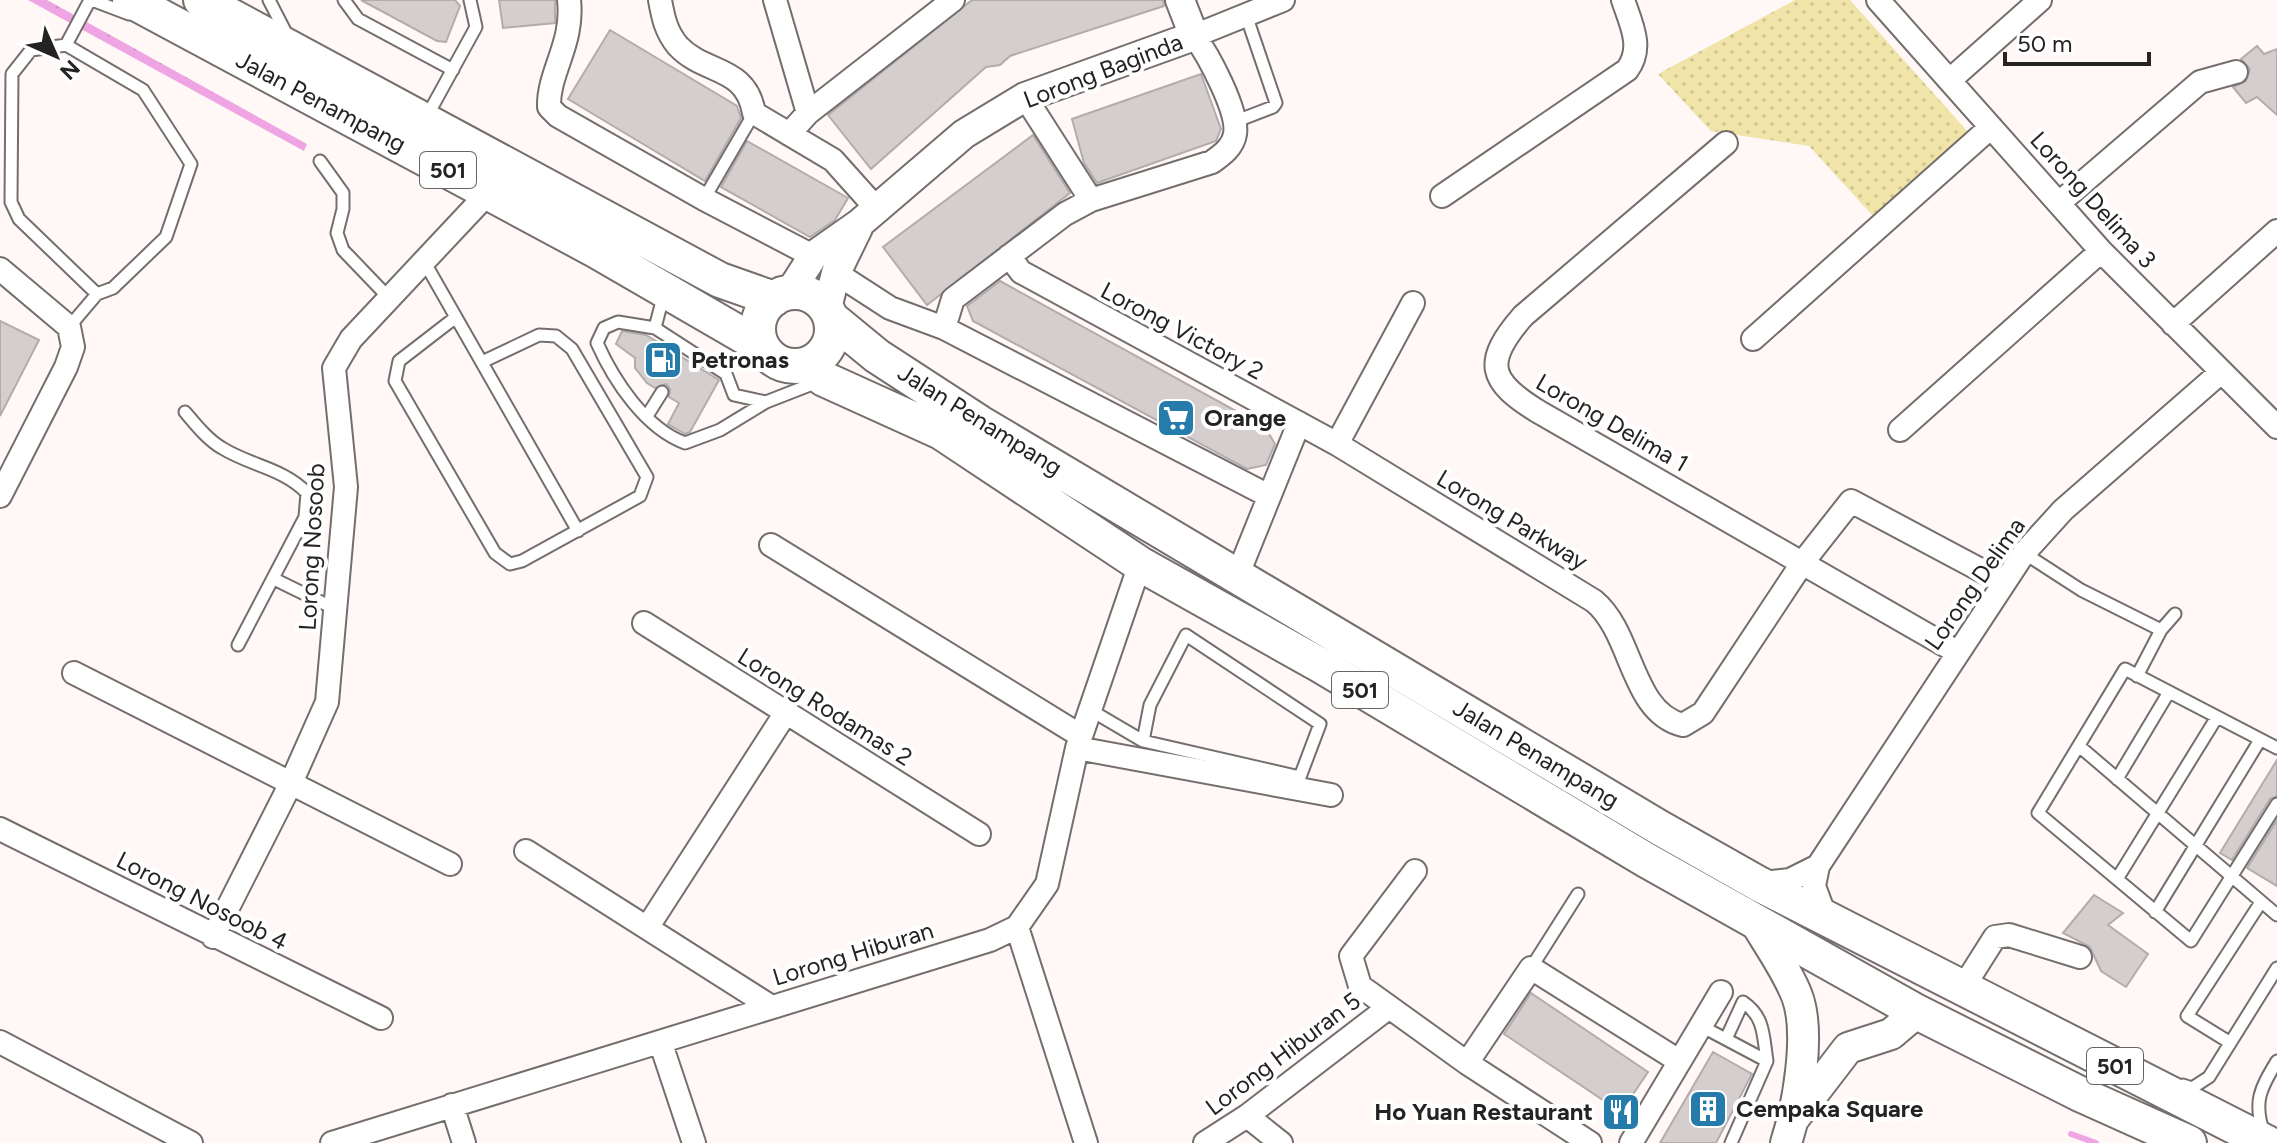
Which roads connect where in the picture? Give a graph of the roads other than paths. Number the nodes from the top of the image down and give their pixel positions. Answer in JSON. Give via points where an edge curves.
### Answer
{"nodes":[{"id":1,"x":130,"y":0,"type":"edge"},
{"id":2,"x":201,"y":0,"type":"edge"},
{"id":3,"x":269,"y":0,"type":"edge"},
{"id":4,"x":344,"y":0,"type":"edge"},
{"id":5,"x":470,"y":0,"type":"edge"},
{"id":6,"x":569,"y":0,"type":"edge"},
{"id":7,"x":660,"y":0,"type":"edge"},
{"id":8,"x":775,"y":0,"type":"edge"},
{"id":9,"x":953,"y":0,"type":"edge"},
{"id":10,"x":1180,"y":0,"type":"edge"},
{"id":11,"x":1283,"y":0,"type":"edge"},
{"id":12,"x":1623,"y":0,"type":"edge"},
{"id":13,"x":1878,"y":0,"type":"edge"},
{"id":14,"x":2040,"y":0,"type":"edge"},
{"id":15,"x":89,"y":4,"type":"edge"},
{"id":16,"x":1246,"y":15,"type":"junction"},
{"id":17,"x":1194,"y":36,"type":"junction"},
{"id":18,"x":66,"y":45,"type":"junction"},
{"id":19,"x":296,"y":50,"type":"junction"},
{"id":20,"x":245,"y":60,"type":"junction"},
{"id":21,"x":453,"y":70,"type":"junction"},
{"id":22,"x":2236,"y":72,"type":"dead end"},
{"id":23,"x":1950,"y":80,"type":"junction"},
{"id":24,"x":1025,"y":97,"type":"junction"},
{"id":25,"x":754,"y":113,"type":"junction"},
{"id":26,"x":808,"y":113,"type":"junction"},
{"id":27,"x":426,"y":120,"type":"junction"},
{"id":28,"x":1234,"y":122,"type":"junction"},
{"id":29,"x":1991,"y":127,"type":"junction"},
{"id":30,"x":789,"y":134,"type":"junction"},
{"id":31,"x":1726,"y":143,"type":"dead end"},
{"id":32,"x":320,"y":161,"type":"dead end"},
{"id":33,"x":489,"y":192,"type":"junction"},
{"id":34,"x":1442,"y":196,"type":"dead end"},
{"id":35,"x":704,"y":199,"type":"junction"},
{"id":36,"x":1091,"y":200,"type":"junction"},
{"id":37,"x":2059,"y":203,"type":"junction"},
{"id":38,"x":868,"y":216,"type":"junction"},
{"id":39,"x":2277,"y":231,"type":"edge"},
{"id":40,"x":2101,"y":251,"type":"junction"},
{"id":41,"x":1009,"y":256,"type":"junction"},
{"id":42,"x":425,"y":263,"type":"junction"},
{"id":43,"x":824,"y":264,"type":"junction"},
{"id":44,"x":0,"y":269,"type":"edge"},
{"id":45,"x":665,"y":289,"type":"junction"},
{"id":46,"x":97,"y":294,"type":"junction"},
{"id":47,"x":782,"y":295,"type":"junction"},
{"id":48,"x":391,"y":299,"type":"junction"},
{"id":49,"x":1413,"y":303,"type":"dead end"},
{"id":50,"x":829,"y":314,"type":"junction"},
{"id":51,"x":456,"y":317,"type":"junction"},
{"id":52,"x":2173,"y":324,"type":"junction"},
{"id":53,"x":69,"y":327,"type":"junction"},
{"id":54,"x":655,"y":328,"type":"junction"},
{"id":55,"x":944,"y":328,"type":"junction"},
{"id":56,"x":1753,"y":339,"type":"dead end"},
{"id":57,"x":761,"y":346,"type":"junction"},
{"id":58,"x":482,"y":362,"type":"junction"},
{"id":59,"x":815,"y":372,"type":"junction"},
{"id":60,"x":2220,"y":373,"type":"junction"},
{"id":61,"x":662,"y":392,"type":"dead end"},
{"id":62,"x":766,"y":402,"type":"junction"},
{"id":63,"x":185,"y":412,"type":"dead end"},
{"id":64,"x":647,"y":416,"type":"junction"},
{"id":65,"x":1299,"y":423,"type":"junction"},
{"id":66,"x":2277,"y":427,"type":"edge"},
{"id":67,"x":1900,"y":430,"type":"dead end"},
{"id":68,"x":1337,"y":444,"type":"junction"},
{"id":69,"x":0,"y":496,"type":"edge"},
{"id":70,"x":1269,"y":496,"type":"junction"},
{"id":71,"x":578,"y":531,"type":"junction"},
{"id":72,"x":771,"y":545,"type":"dead end"},
{"id":73,"x":2024,"y":553,"type":"junction"},
{"id":74,"x":1803,"y":562,"type":"junction"},
{"id":75,"x":1140,"y":564,"type":"junction"},
{"id":76,"x":1238,"y":574,"type":"junction"},
{"id":77,"x":274,"y":579,"type":"junction"},
{"id":78,"x":2003,"y":582,"type":"junction"},
{"id":79,"x":338,"y":604,"type":"junction"},
{"id":80,"x":2175,"y":614,"type":"dead end"},
{"id":81,"x":644,"y":623,"type":"dead end"},
{"id":82,"x":2161,"y":630,"type":"junction"},
{"id":83,"x":238,"y":645,"type":"dead end"},
{"id":84,"x":1361,"y":650,"type":"junction"},
{"id":85,"x":1957,"y":652,"type":"junction"},
{"id":86,"x":74,"y":673,"type":"dead end"},
{"id":87,"x":2137,"y":676,"type":"junction"},
{"id":88,"x":1361,"y":691,"type":"junction"},
{"id":89,"x":2169,"y":692,"type":"junction"},
{"id":90,"x":1092,"y":711,"type":"junction"},
{"id":91,"x":785,"y":714,"type":"junction"},
{"id":92,"x":2217,"y":717,"type":"junction"},
{"id":93,"x":2260,"y":740,"type":"junction"},
{"id":94,"x":1143,"y":741,"type":"junction"},
{"id":95,"x":1079,"y":742,"type":"junction"},
{"id":96,"x":2079,"y":746,"type":"junction"},
{"id":97,"x":2277,"y":748,"type":"edge"},
{"id":98,"x":2117,"y":779,"type":"junction"},
{"id":99,"x":291,"y":783,"type":"junction"},
{"id":100,"x":1331,"y":795,"type":"dead end"},
{"id":101,"x":2277,"y":804,"type":"edge"},
{"id":102,"x":2156,"y":813,"type":"junction"},
{"id":103,"x":0,"y":829,"type":"edge"},
{"id":104,"x":979,"y":834,"type":"dead end"},
{"id":105,"x":2195,"y":848,"type":"junction"},
{"id":106,"x":526,"y":851,"type":"dead end"},
{"id":107,"x":450,"y":864,"type":"dead end"},
{"id":108,"x":1818,"y":866,"type":"junction"},
{"id":109,"x":1415,"y":871,"type":"dead end"},
{"id":110,"x":2117,"y":879,"type":"junction"},
{"id":111,"x":2232,"y":880,"type":"junction"},
{"id":112,"x":1759,"y":884,"type":"junction"},
{"id":113,"x":1578,"y":894,"type":"dead end"},
{"id":114,"x":2261,"y":902,"type":"junction"},
{"id":115,"x":2155,"y":912,"type":"junction"},
{"id":116,"x":2277,"y":915,"type":"edge"},
{"id":117,"x":1825,"y":916,"type":"junction"},
{"id":118,"x":1754,"y":920,"type":"junction"},
{"id":119,"x":1017,"y":927,"type":"junction"},
{"id":120,"x":647,"y":928,"type":"junction"},
{"id":121,"x":213,"y":937,"type":"junction"},
{"id":122,"x":2080,"y":957,"type":"dead end"},
{"id":123,"x":1919,"y":963,"type":"junction"},
{"id":124,"x":1531,"y":968,"type":"junction"},
{"id":125,"x":2277,"y":968,"type":"edge"},
{"id":126,"x":1964,"y":986,"type":"junction"},
{"id":127,"x":1721,"y":992,"type":"dead end"},
{"id":128,"x":770,"y":1006,"type":"junction"},
{"id":129,"x":1388,"y":1008,"type":"junction"},
{"id":130,"x":1917,"y":1012,"type":"junction"},
{"id":131,"x":381,"y":1018,"type":"dead end"},
{"id":132,"x":1701,"y":1026,"type":"junction"},
{"id":133,"x":1803,"y":1027,"type":"junction"},
{"id":134,"x":1726,"y":1039,"type":"junction"},
{"id":135,"x":0,"y":1042,"type":"edge"},
{"id":136,"x":2229,"y":1042,"type":"junction"},
{"id":137,"x":661,"y":1044,"type":"junction"},
{"id":138,"x":1848,"y":1048,"type":"junction"},
{"id":139,"x":1679,"y":1061,"type":"junction"},
{"id":140,"x":1767,"y":1061,"type":"junction"},
{"id":141,"x":2277,"y":1061,"type":"edge"},
{"id":142,"x":1467,"y":1063,"type":"junction"},
{"id":143,"x":2164,"y":1092,"type":"junction"},
{"id":144,"x":452,"y":1105,"type":"junction"},
{"id":145,"x":1247,"y":1116,"type":"junction"},
{"id":146,"x":1790,"y":1130,"type":"edge"},
{"id":147,"x":191,"y":1143,"type":"edge"},
{"id":148,"x":332,"y":1143,"type":"edge"},
{"id":149,"x":464,"y":1143,"type":"edge"},
{"id":150,"x":694,"y":1143,"type":"edge"},
{"id":151,"x":1086,"y":1143,"type":"edge"},
{"id":152,"x":1205,"y":1143,"type":"edge"},
{"id":153,"x":1281,"y":1143,"type":"edge"},
{"id":154,"x":1590,"y":1143,"type":"edge"},
{"id":155,"x":1631,"y":1143,"type":"edge"},
{"id":156,"x":1731,"y":1143,"type":"edge"},
{"id":157,"x":2189,"y":1143,"type":"edge"},
{"id":158,"x":2267,"y":1143,"type":"edge"}],
"edges":[{"from":1,"to":20,"type":"main road","name":"Jalan Penampang","number":"501"},
{"from":2,"to":19,"type":"main road","name":"Jalan Penampang","number":"501"},
{"from":3,"to":19,"type":"lane"},
{"from":4,"to":21,"type":"lane","via":[[358,19]]},
{"from":5,"to":21,"type":"lane","via":[[476,27]]},
{"from":6,"to":35,"type":"street","via":[[568,43],[549,107]]},
{"from":7,"to":25,"type":"street","via":[[664,26],[679,48],[740,82],[751,95]]},
{"from":8,"to":26,"type":"street"},
{"from":9,"to":26,"type":"street"},
{"from":10,"to":17,"type":"street"},
{"from":11,"to":16,"type":"street","name":"Lorong Baginda"},
{"from":12,"to":34,"type":"street","via":[[1636,41],[1627,70]]},
{"from":13,"to":23,"type":"street","name":"Lorong Delima 3"},
{"from":14,"to":23,"type":"street"},
{"from":15,"to":18,"type":"lane"},
{"from":15,"to":20,"type":"lane"},
{"from":16,"to":17,"type":"street","name":"Lorong Baginda"},
{"from":16,"to":28,"type":"lane","via":[[1276,103]]},
{"from":17,"to":24,"type":"street","name":"Lorong Baginda"},
{"from":17,"to":28,"type":"street","via":[[1205,50]]},
{"from":18,"to":46,"type":"lane","via":[[31,50],[12,74],[11,202],[19,219]]},
{"from":18,"to":46,"type":"lane","via":[[143,90],[191,164],[166,237],[113,288]]},
{"from":19,"to":27,"type":"main road","name":"Jalan Penampang","number":"501"},
{"from":20,"to":33,"type":"main road","name":"Jalan Penampang","number":"501"},
{"from":21,"to":27,"type":"lane"},
{"from":22,"to":37,"type":"street","via":[[2200,82]]},
{"from":23,"to":29,"type":"street","name":"Lorong Delima 3"},
{"from":24,"to":36,"type":"street"},
{"from":24,"to":38,"type":"street","name":"Lorong Baginda","via":[[964,134]]},
{"from":25,"to":30,"type":"street"},
{"from":25,"to":35,"type":"lane"},
{"from":26,"to":30,"type":"street"},
{"from":27,"to":47,"type":"main road","name":"Jalan Penampang","number":"501","via":[[720,280]]},
{"from":28,"to":36,"type":"street","via":[[1232,143],[1212,162]]},
{"from":29,"to":37,"type":"street","name":"Lorong Delima 3"},
{"from":29,"to":56,"type":"street"},
{"from":30,"to":38,"type":"street","via":[[833,160]]},
{"from":31,"to":74,"type":"street","name":"Lorong Delima 1","via":[[1523,316],[1506,336],[1495,372],[1512,396]]},
{"from":32,"to":48,"type":"lane","via":[[343,193],[337,233],[343,250]]},
{"from":33,"to":42,"type":"street","name":"Lorong Nosoob"},
{"from":33,"to":45,"type":"main road","name":"Jalan Penampang","number":"501"},
{"from":35,"to":43,"type":"street"},
{"from":36,"to":41,"type":"street"},
{"from":37,"to":40,"type":"street","name":"Lorong Delima 3"},
{"from":38,"to":43,"type":"street","name":"Lorong Baginda"},
{"from":39,"to":52,"type":"street"},
{"from":40,"to":52,"type":"street","name":"Lorong Delima 3"},
{"from":40,"to":67,"type":"street"},
{"from":41,"to":55,"type":"street","via":[[953,299]]},
{"from":41,"to":65,"type":"street","name":"Lorong Victory 2","via":[[1021,272]]},
{"from":42,"to":48,"type":"street","name":"Lorong Nosoob"},
{"from":42,"to":51,"type":"lane"},
{"from":43,"to":47,"type":"street","name":"Lorong Baginda"},
{"from":43,"to":50,"type":"street","name":"Lorong Baginda"},
{"from":43,"to":55,"type":"street","via":[[890,308]]},
{"from":44,"to":53,"type":"street"},
{"from":45,"to":54,"type":"lane"},
{"from":45,"to":57,"type":"main road","name":"Jalan Penampang","number":"501"},
{"from":46,"to":53,"type":"lane"},
{"from":47,"to":50,"type":"main road","via":[[817,298]]},
{"from":47,"to":57,"type":"main road","via":[[762,312]]},
{"from":48,"to":79,"type":"street","name":"Lorong Nosoob","via":[[351,339],[334,368],[346,487]]},
{"from":49,"to":68,"type":"street"},
{"from":50,"to":59,"type":"main road","via":[[833,333]]},
{"from":50,"to":76,"type":"main road","name":"Jalan Penampang","number":"501","via":[[890,365],[980,423]]},
{"from":51,"to":58,"type":"lane"},
{"from":51,"to":71,"type":"lane","via":[[399,361],[395,381],[495,553],[510,564],[522,561]]},
{"from":52,"to":60,"type":"street","name":"Lorong Delima 3"},
{"from":53,"to":69,"type":"street","via":[[73,347],[66,367]]},
{"from":54,"to":62,"type":"lane","via":[[726,374],[734,395]]},
{"from":54,"to":64,"type":"lane","via":[[618,322],[604,328],[597,343],[608,367]]},
{"from":55,"to":70,"type":"street"},
{"from":57,"to":59,"type":"main road","via":[[772,359]]},
{"from":58,"to":71,"type":"lane"},
{"from":58,"to":71,"type":"lane","via":[[539,335],[556,336],[572,349],[647,477],[640,496]]},
{"from":59,"to":62,"type":"lane"},
{"from":59,"to":75,"type":"main road","name":"Jalan Penampang","number":"501","via":[[941,432]]},
{"from":60,"to":66,"type":"street","name":"Lorong Delima 3"},
{"from":60,"to":73,"type":"street","name":"Lorong Delima","via":[[2063,510]]},
{"from":61,"to":64,"type":"lane"},
{"from":62,"to":64,"type":"lane","via":[[720,430],[685,443],[666,436]]},
{"from":63,"to":77,"type":"lane","via":[[221,447],[275,469],[307,493],[305,517]]},
{"from":65,"to":68,"type":"street","name":"Lorong Victory 2"},
{"from":65,"to":70,"type":"street"},
{"from":68,"to":74,"type":"street","name":"Lorong Parkway","via":[[1594,601],[1614,620],[1653,705],[1668,721],[1683,725],[1695,721],[1710,704]]},
{"from":70,"to":76,"type":"street"},
{"from":72,"to":95,"type":"street"},
{"from":73,"to":78,"type":"street","name":"Lorong Delima"},
{"from":73,"to":82,"type":"lane","via":[[2081,590]]},
{"from":74,"to":78,"type":"street","via":[[1851,501]]},
{"from":74,"to":85,"type":"street","name":"Lorong Delima 1"},
{"from":75,"to":88,"type":"main road","name":"Jalan Penampang","number":"501"},
{"from":75,"to":90,"type":"street"},
{"from":76,"to":84,"type":"main road","name":"Jalan Penampang","number":"501"},
{"from":77,"to":79,"type":"lane","via":[[325,604]]},
{"from":77,"to":83,"type":"lane"},
{"from":78,"to":85,"type":"street","name":"Lorong Delima"},
{"from":79,"to":99,"type":"street","name":"Lorong Nosoob","via":[[327,702]]},
{"from":80,"to":82,"type":"lane"},
{"from":81,"to":91,"type":"street","name":"Lorong Rodamas 2"},
{"from":82,"to":87,"type":"lane"},
{"from":84,"to":88,"type":"main road","via":[[1368,670]]},
{"from":84,"to":112,"type":"main road","name":"Jalan Penampang","number":"501"},
{"from":85,"to":108,"type":"street","name":"Lorong Delima"},
{"from":86,"to":99,"type":"street"},
{"from":87,"to":89,"type":"lane"},
{"from":87,"to":96,"type":"lane","via":[[2125,669]]},
{"from":88,"to":118,"type":"main road","name":"Jalan Penampang","number":"501"},
{"from":89,"to":92,"type":"lane"},
{"from":89,"to":98,"type":"lane"},
{"from":90,"to":94,"type":"lane"},
{"from":90,"to":95,"type":"street"},
{"from":91,"to":104,"type":"street","name":"Lorong Rodamas 2"},
{"from":91,"to":120,"type":"street"},
{"from":92,"to":93,"type":"lane"},
{"from":92,"to":102,"type":"lane"},
{"from":93,"to":97,"type":"lane"},
{"from":93,"to":105,"type":"lane"},
{"from":94,"to":94,"type":"lane","via":[[1300,777],[1320,724],[1186,635],[1150,705]]},
{"from":95,"to":100,"type":"street"},
{"from":95,"to":119,"type":"street","via":[[1047,884]]},
{"from":96,"to":98,"type":"lane"},
{"from":96,"to":110,"type":"lane","via":[[2038,813]]},
{"from":98,"to":102,"type":"lane"},
{"from":99,"to":107,"type":"street"},
{"from":99,"to":121,"type":"street","name":"Lorong Nosoob"},
{"from":101,"to":111,"type":"lane"},
{"from":102,"to":105,"type":"lane"},
{"from":102,"to":110,"type":"lane"},
{"from":103,"to":121,"type":"street","name":"Lorong Nosoob 4"},
{"from":105,"to":111,"type":"lane"},
{"from":105,"to":115,"type":"lane"},
{"from":106,"to":120,"type":"street"},
{"from":108,"to":112,"type":"street","via":[[1790,880]]},
{"from":108,"to":117,"type":"street","via":[[1814,886]]},
{"from":109,"to":129,"type":"street","via":[[1351,956],[1360,986]]},
{"from":110,"to":115,"type":"lane"},
{"from":111,"to":114,"type":"lane"},
{"from":111,"to":115,"type":"lane","via":[[2191,941]]},
{"from":112,"to":117,"type":"main road","name":"Jalan Penampang","number":"501"},
{"from":113,"to":124,"type":"lane"},
{"from":114,"to":116,"type":"lane"},
{"from":114,"to":136,"type":"lane","via":[[2187,1016]]},
{"from":117,"to":123,"type":"main road","name":"Jalan Penampang","number":"501"},
{"from":118,"to":130,"type":"main road","name":"Jalan Penampang","number":"501"},
{"from":118,"to":133,"type":"main road","via":[[1797,996]]},
{"from":119,"to":128,"type":"street","name":"Lorong Hiburan","via":[[990,940]]},
{"from":119,"to":151,"type":"street"},
{"from":120,"to":128,"type":"street"},
{"from":121,"to":131,"type":"street","name":"Lorong Nosoob 4"},
{"from":122,"to":126,"type":"street","via":[[2009,935],[1995,937]]},
{"from":123,"to":126,"type":"main road","name":"Jalan Penampang","number":"501"},
{"from":123,"to":130,"type":"main road","via":[[1924,987]]},
{"from":124,"to":139,"type":"street"},
{"from":124,"to":142,"type":"street"},
{"from":125,"to":136,"type":"lane"},
{"from":126,"to":143,"type":"main road","name":"Jalan Penampang","number":"501"},
{"from":127,"to":132,"type":"street"},
{"from":128,"to":137,"type":"street","name":"Lorong Hiburan"},
{"from":129,"to":142,"type":"street","name":"Lorong Hiburan 5"},
{"from":129,"to":145,"type":"street","name":"Lorong Hiburan 5"},
{"from":130,"to":138,"type":"main road","via":[[1891,1034]]},
{"from":130,"to":157,"type":"main road","name":"Jalan Penampang","number":"501"},
{"from":132,"to":134,"type":"lane"},
{"from":132,"to":139,"type":"street"},
{"from":133,"to":138,"type":"main road","via":[[1823,1045]]},
{"from":133,"to":146,"type":"main road"},
{"from":134,"to":140,"type":"lane"},
{"from":134,"to":140,"type":"lane","via":[[1743,1002],[1761,1020]]},
{"from":135,"to":147,"type":"street"},
{"from":136,"to":143,"type":"lane","via":[[2203,1084],[2182,1084]]},
{"from":137,"to":144,"type":"street","name":"Lorong Hiburan"},
{"from":137,"to":150,"type":"street"},
{"from":138,"to":146,"type":"main road"},
{"from":139,"to":155,"type":"street"},
{"from":140,"to":156,"type":"lane"},
{"from":141,"to":158,"type":"lane","via":[[2256,1111]]},
{"from":142,"to":154,"type":"street","name":"Lorong Hiburan 5"},
{"from":143,"to":158,"type":"main road","name":"Jalan Penampang","number":"501"},
{"from":144,"to":148,"type":"street","name":"Lorong Hiburan"},
{"from":144,"to":149,"type":"street"},
{"from":145,"to":152,"type":"street","name":"Lorong Hiburan 5"},
{"from":145,"to":153,"type":"street"}]}
